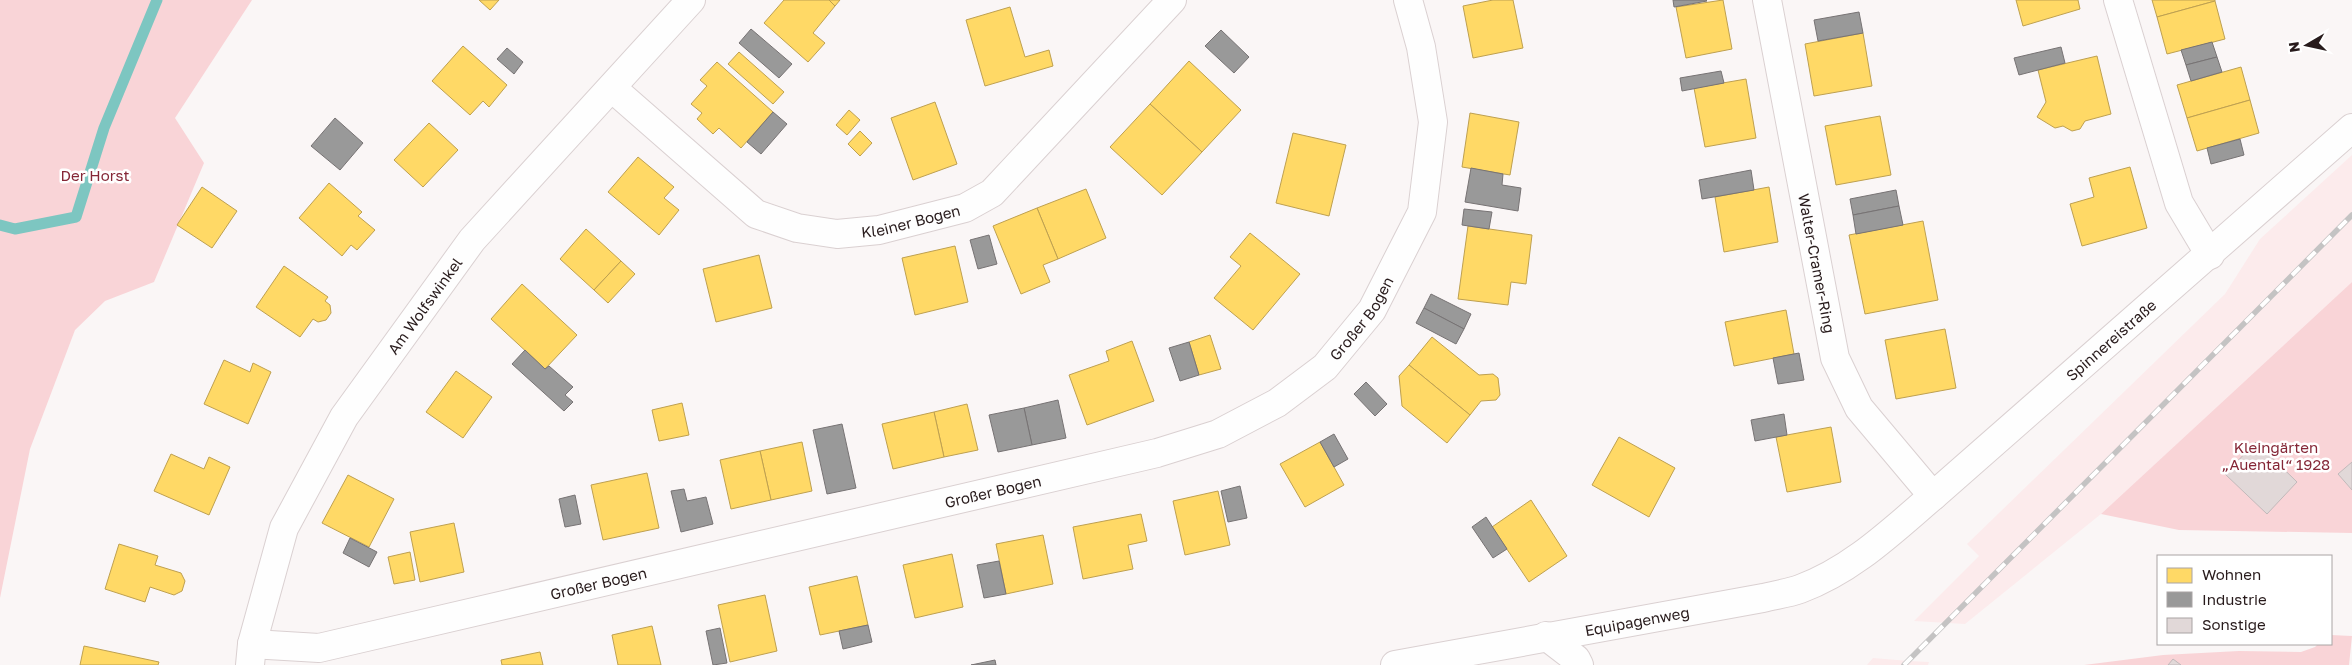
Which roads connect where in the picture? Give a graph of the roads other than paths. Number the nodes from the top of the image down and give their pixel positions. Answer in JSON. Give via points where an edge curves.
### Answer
{"nodes":[{"id":1,"x":691,"y":0,"type":"edge"},
{"id":2,"x":1172,"y":0,"type":"edge"},
{"id":3,"x":1408,"y":0,"type":"edge"},
{"id":4,"x":1767,"y":0,"type":"edge"},
{"id":5,"x":2118,"y":0,"type":"edge"},
{"id":6,"x":612,"y":88,"type":"junction"},
{"id":7,"x":2352,"y":128,"type":"edge"},
{"id":8,"x":2210,"y":255,"type":"junction"},
{"id":9,"x":1933,"y":496,"type":"junction"},
{"id":10,"x":1870,"y":550,"type":"joint"},
{"id":11,"x":1546,"y":636,"type":"junction"},
{"id":12,"x":251,"y":655,"type":"edge"},
{"id":13,"x":1395,"y":665,"type":"edge"},
{"id":14,"x":1579,"y":665,"type":"edge"}],
"edges":[{"from":1,"to":6,"type":"street","name":"Am Wolfswinkel"},
{"from":2,"to":6,"type":"street","name":"Kleiner Bogen","via":[[992,192],[965,208],[879,230],[837,234],[797,228],[756,214]]},
{"from":3,"to":12,"type":"street","name":"Großer Bogen","via":[[1421,47],[1433,122],[1422,212],[1372,310],[1325,367],[1277,403],[1218,434],[1157,453],[319,648]]},
{"from":4,"to":9,"type":"street","name":"Walter-Cramer-Ring","via":[[1835,358],[1859,408]]},
{"from":5,"to":8,"type":"street","via":[[2179,203]]},
{"from":6,"to":12,"type":"street","name":"Am Wolfswinkel","via":[[472,240],[344,417],[284,528]]},
{"from":7,"to":8,"type":"street","name":"Spinnereistraße"},
{"from":8,"to":9,"type":"street","name":"Spinnereistraße"},
{"from":9,"to":10,"type":"street","name":"Spinnereistraße"},
{"from":10,"to":11,"type":"street","name":"Equipagenweg","via":[[1835,573],[1800,589]]},
{"from":11,"to":13,"type":"street","name":"Equipagenweg"},
{"from":11,"to":14,"type":"street","via":[[1576,659]]}]}
